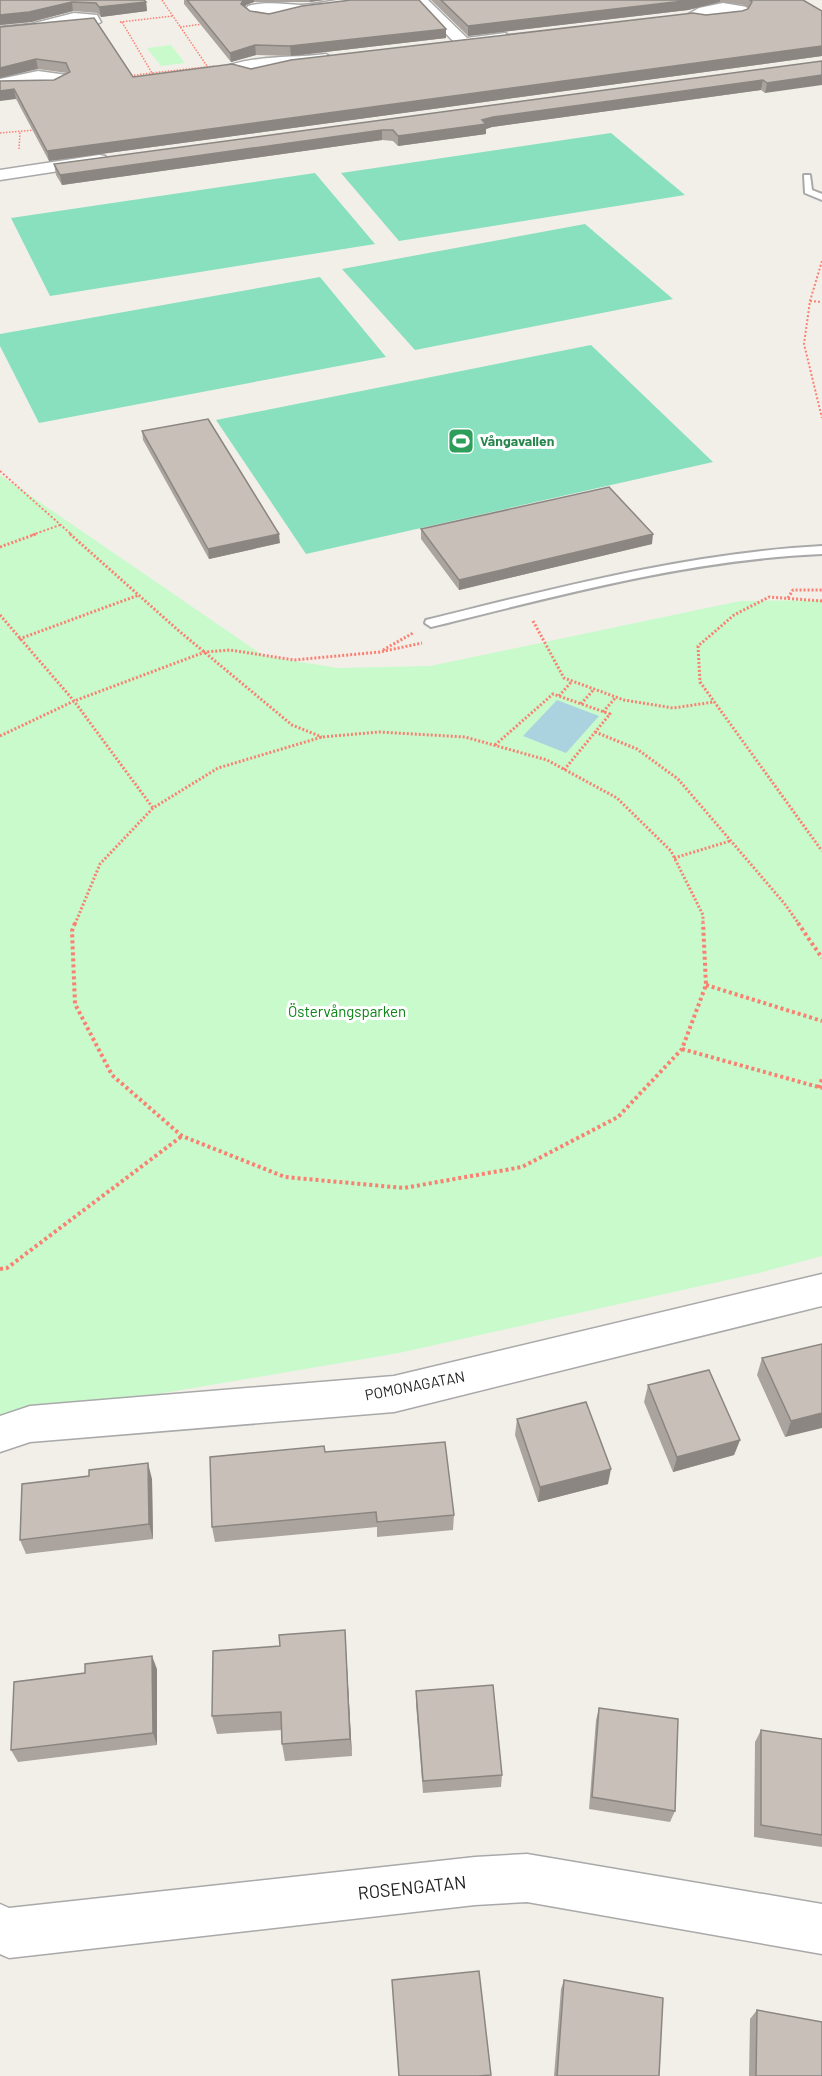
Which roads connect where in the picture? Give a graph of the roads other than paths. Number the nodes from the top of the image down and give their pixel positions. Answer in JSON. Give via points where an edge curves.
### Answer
{"nodes":[{"id":1,"x":376,"y":0,"type":"edge"},
{"id":2,"x":420,"y":0,"type":"edge"},
{"id":3,"x":256,"y":16,"type":"edge"},
{"id":4,"x":94,"y":22,"type":"edge"},
{"id":5,"x":0,"y":31,"type":"edge"},
{"id":6,"x":520,"y":36,"type":"edge"},
{"id":7,"x":463,"y":43,"type":"junction"},
{"id":8,"x":440,"y":46,"type":"edge"},
{"id":9,"x":337,"y":58,"type":"edge"},
{"id":10,"x":236,"y":68,"type":"edge"},
{"id":11,"x":61,"y":81,"type":"edge"},
{"id":12,"x":3,"y":84,"type":"edge"},
{"id":13,"x":112,"y":159,"type":"edge"},
{"id":14,"x":0,"y":175,"type":"edge"},
{"id":15,"x":807,"y":177,"type":"dead end"},
{"id":16,"x":822,"y":197,"type":"edge"},
{"id":17,"x":822,"y":550,"type":"edge"},
{"id":18,"x":431,"y":623,"type":"road end"},
{"id":19,"x":822,"y":1290,"type":"edge"},
{"id":20,"x":0,"y":1434,"type":"edge"},
{"id":21,"x":0,"y":1929,"type":"edge"},
{"id":22,"x":822,"y":1929,"type":"edge"}],
"edges":[{"from":1,"to":3,"type":"street","via":[[300,9],[253,9],[251,13]]},
{"from":2,"to":7,"type":"street"},
{"from":4,"to":5,"type":"street"},
{"from":6,"to":7,"type":"street"},
{"from":7,"to":8,"type":"street"},
{"from":9,"to":10,"type":"street","via":[[251,72]]},
{"from":11,"to":12,"type":"street","via":[[25,86]]},
{"from":13,"to":14,"type":"street"},
{"from":15,"to":16,"type":"lane","via":[[808,191]]},
{"from":17,"to":18,"type":"lane","via":[[713,558]]},
{"from":19,"to":20,"type":"street","name":"POMONAGATAN","via":[[394,1394],[30,1424]]},
{"from":21,"to":22,"type":"street","name":"ROSENGATAN","via":[[9,1933],[527,1878]]}]}
